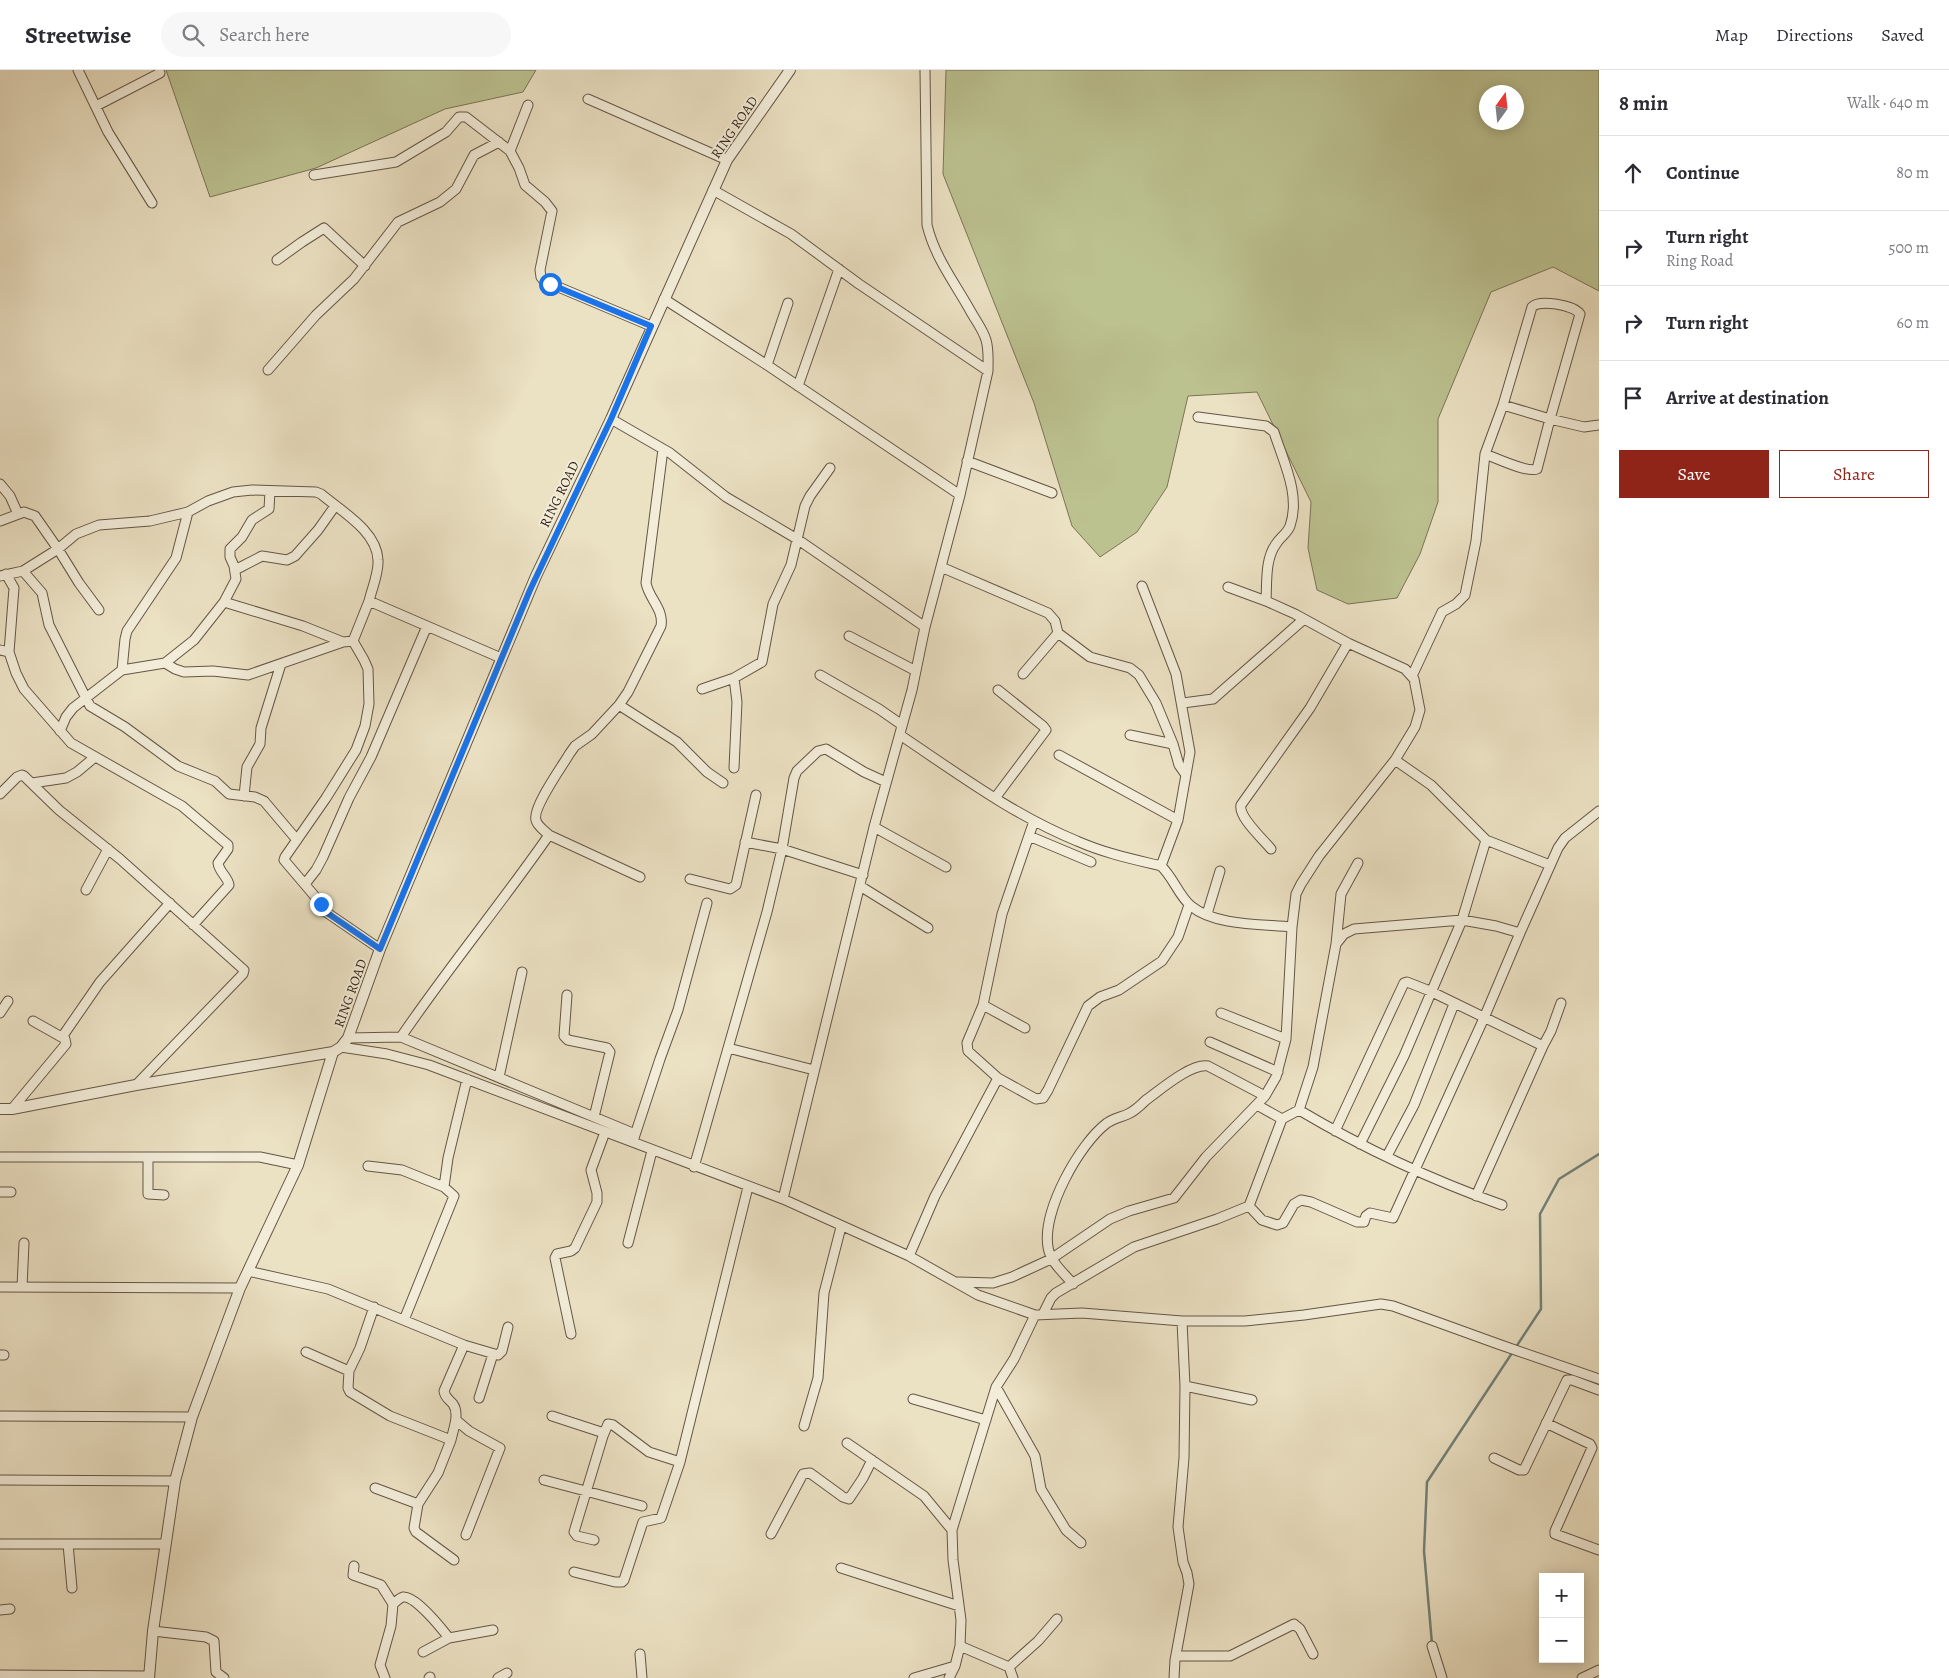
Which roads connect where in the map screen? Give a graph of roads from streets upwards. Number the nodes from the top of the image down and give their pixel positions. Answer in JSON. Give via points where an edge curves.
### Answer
{"nodes":[{"id":1,"x":78,"y":70,"type":"edge"},
{"id":2,"x":790,"y":70,"type":"edge"},
{"id":3,"x":925,"y":70,"type":"edge"},
{"id":4,"x":160,"y":72,"type":"dead end"},
{"id":5,"x":588,"y":99,"type":"dead end"},
{"id":6,"x":528,"y":105,"type":"dead end"},
{"id":7,"x":96,"y":106,"type":"junction"},
{"id":8,"x":499,"y":142,"type":"junction"},
{"id":9,"x":510,"y":151,"type":"junction"},
{"id":10,"x":727,"y":160,"type":"junction"},
{"id":11,"x":314,"y":175,"type":"dead end"},
{"id":12,"x":713,"y":190,"type":"junction"},
{"id":13,"x":152,"y":203,"type":"dead end"},
{"id":14,"x":277,"y":260,"type":"dead end"},
{"id":15,"x":365,"y":266,"type":"junction"},
{"id":16,"x":839,"y":269,"type":"junction"},
{"id":17,"x":664,"y":299,"type":"junction"},
{"id":18,"x":788,"y":303,"type":"dead end"},
{"id":19,"x":651,"y":326,"type":"junction"},
{"id":20,"x":767,"y":365,"type":"junction"},
{"id":21,"x":268,"y":370,"type":"dead end"},
{"id":22,"x":988,"y":371,"type":"junction"},
{"id":23,"x":798,"y":386,"type":"junction"},
{"id":24,"x":1503,"y":406,"type":"junction"},
{"id":25,"x":1198,"y":417,"type":"dead end"},
{"id":26,"x":611,"y":419,"type":"junction"},
{"id":27,"x":1550,"y":419,"type":"junction"},
{"id":28,"x":1599,"y":425,"type":"edge"},
{"id":29,"x":663,"y":450,"type":"junction"},
{"id":30,"x":1485,"y":454,"type":"junction"},
{"id":31,"x":967,"y":461,"type":"junction"},
{"id":32,"x":830,"y":468,"type":"dead end"},
{"id":33,"x":0,"y":484,"type":"edge"},
{"id":34,"x":270,"y":491,"type":"junction"},
{"id":35,"x":1052,"y":493,"type":"dead end"},
{"id":36,"x":960,"y":494,"type":"junction"},
{"id":37,"x":335,"y":506,"type":"junction"},
{"id":38,"x":188,"y":512,"type":"junction"},
{"id":39,"x":18,"y":514,"type":"junction"},
{"id":40,"x":0,"y":520,"type":"edge"},
{"id":41,"x":797,"y":539,"type":"junction"},
{"id":42,"x":58,"y":548,"type":"junction"},
{"id":43,"x":941,"y":567,"type":"junction"},
{"id":44,"x":235,"y":570,"type":"junction"},
{"id":45,"x":24,"y":571,"type":"junction"},
{"id":46,"x":3,"y":575,"type":"edge"},
{"id":47,"x":1142,"y":586,"type":"dead end"},
{"id":48,"x":1228,"y":588,"type":"dead end"},
{"id":49,"x":1266,"y":600,"type":"junction"},
{"id":50,"x":224,"y":602,"type":"junction"},
{"id":51,"x":369,"y":602,"type":"junction"},
{"id":52,"x":100,"y":610,"type":"dead end"},
{"id":53,"x":1304,"y":619,"type":"junction"},
{"id":54,"x":427,"y":626,"type":"junction"},
{"id":55,"x":925,"y":627,"type":"junction"},
{"id":56,"x":1058,"y":633,"type":"junction"},
{"id":57,"x":849,"y":636,"type":"dead end"},
{"id":58,"x":348,"y":642,"type":"junction"},
{"id":59,"x":1348,"y":643,"type":"junction"},
{"id":60,"x":5,"y":651,"type":"edge"},
{"id":61,"x":500,"y":658,"type":"junction"},
{"id":62,"x":165,"y":663,"type":"junction"},
{"id":63,"x":281,"y":664,"type":"junction"},
{"id":64,"x":122,"y":670,"type":"junction"},
{"id":65,"x":916,"y":671,"type":"junction"},
{"id":66,"x":820,"y":674,"type":"dead end"},
{"id":67,"x":1023,"y":674,"type":"dead end"},
{"id":68,"x":1412,"y":676,"type":"junction"},
{"id":69,"x":734,"y":678,"type":"junction"},
{"id":70,"x":702,"y":689,"type":"dead end"},
{"id":71,"x":998,"y":690,"type":"dead end"},
{"id":72,"x":86,"y":700,"type":"junction"},
{"id":73,"x":1182,"y":703,"type":"junction"},
{"id":74,"x":619,"y":705,"type":"junction"},
{"id":75,"x":902,"y":725,"type":"junction"},
{"id":76,"x":60,"y":731,"type":"junction"},
{"id":77,"x":900,"y":735,"type":"junction"},
{"id":78,"x":1130,"y":735,"type":"dead end"},
{"id":79,"x":1173,"y":744,"type":"junction"},
{"id":80,"x":1059,"y":755,"type":"dead end"},
{"id":81,"x":95,"y":757,"type":"junction"},
{"id":82,"x":1395,"y":760,"type":"junction"},
{"id":83,"x":734,"y":768,"type":"dead end"},
{"id":84,"x":1186,"y":775,"type":"junction"},
{"id":85,"x":724,"y":782,"type":"dead end"},
{"id":86,"x":886,"y":782,"type":"junction"},
{"id":87,"x":32,"y":783,"type":"junction"},
{"id":88,"x":0,"y":794,"type":"edge"},
{"id":89,"x":244,"y":796,"type":"junction"},
{"id":90,"x":756,"y":796,"type":"dead end"},
{"id":91,"x":995,"y":798,"type":"junction"},
{"id":92,"x":1599,"y":811,"type":"edge"},
{"id":93,"x":1178,"y":820,"type":"junction"},
{"id":94,"x":1034,"y":821,"type":"junction"},
{"id":95,"x":874,"y":828,"type":"junction"},
{"id":96,"x":549,"y":835,"type":"junction"},
{"id":97,"x":1029,"y":836,"type":"junction"},
{"id":98,"x":297,"y":840,"type":"junction"},
{"id":99,"x":1486,"y":840,"type":"junction"},
{"id":100,"x":745,"y":842,"type":"junction"},
{"id":101,"x":108,"y":849,"type":"junction"},
{"id":102,"x":782,"y":849,"type":"junction"},
{"id":103,"x":1271,"y":849,"type":"dead end"},
{"id":104,"x":1091,"y":862,"type":"dead end"},
{"id":105,"x":1358,"y":863,"type":"dead end"},
{"id":106,"x":1550,"y":865,"type":"junction"},
{"id":107,"x":1161,"y":866,"type":"junction"},
{"id":108,"x":946,"y":867,"type":"dead end"},
{"id":109,"x":1220,"y":871,"type":"dead end"},
{"id":110,"x":863,"y":875,"type":"junction"},
{"id":111,"x":640,"y":876,"type":"dead end"},
{"id":112,"x":690,"y":879,"type":"dead end"},
{"id":113,"x":305,"y":884,"type":"junction"},
{"id":114,"x":860,"y":886,"type":"junction"},
{"id":115,"x":86,"y":890,"type":"dead end"},
{"id":116,"x":707,"y":903,"type":"dead end"},
{"id":117,"x":170,"y":904,"type":"junction"},
{"id":118,"x":1190,"y":905,"type":"junction"},
{"id":119,"x":1207,"y":914,"type":"junction"},
{"id":120,"x":1462,"y":920,"type":"junction"},
{"id":121,"x":193,"y":926,"type":"junction"},
{"id":122,"x":1292,"y":927,"type":"junction"},
{"id":123,"x":928,"y":928,"type":"dead end"},
{"id":124,"x":1520,"y":932,"type":"junction"},
{"id":125,"x":1336,"y":944,"type":"junction"},
{"id":126,"x":380,"y":949,"type":"junction"},
{"id":127,"x":522,"y":972,"type":"dead end"},
{"id":128,"x":1430,"y":991,"type":"junction"},
{"id":129,"x":567,"y":995,"type":"dead end"},
{"id":130,"x":8,"y":1001,"type":"dead end"},
{"id":131,"x":1561,"y":1003,"type":"dead end"},
{"id":132,"x":1454,"y":1004,"type":"junction"},
{"id":133,"x":983,"y":1005,"type":"junction"},
{"id":134,"x":0,"y":1013,"type":"edge"},
{"id":135,"x":1221,"y":1013,"type":"dead end"},
{"id":136,"x":1484,"y":1018,"type":"junction"},
{"id":137,"x":33,"y":1021,"type":"dead end"},
{"id":138,"x":1026,"y":1028,"type":"dead end"},
{"id":139,"x":62,"y":1037,"type":"junction"},
{"id":140,"x":401,"y":1037,"type":"junction"},
{"id":141,"x":348,"y":1038,"type":"junction"},
{"id":142,"x":1286,"y":1039,"type":"junction"},
{"id":143,"x":1210,"y":1042,"type":"dead end"},
{"id":144,"x":1543,"y":1046,"type":"junction"},
{"id":145,"x":728,"y":1048,"type":"junction"},
{"id":146,"x":337,"y":1050,"type":"junction"},
{"id":147,"x":814,"y":1070,"type":"junction"},
{"id":148,"x":1278,"y":1072,"type":"junction"},
{"id":149,"x":500,"y":1077,"type":"junction"},
{"id":150,"x":998,"y":1078,"type":"junction"},
{"id":151,"x":467,"y":1079,"type":"junction"},
{"id":152,"x":136,"y":1085,"type":"junction"},
{"id":153,"x":1265,"y":1096,"type":"junction"},
{"id":154,"x":1257,"y":1105,"type":"junction"},
{"id":155,"x":0,"y":1109,"type":"edge"},
{"id":156,"x":12,"y":1109,"type":"junction"},
{"id":157,"x":1299,"y":1110,"type":"junction"},
{"id":158,"x":594,"y":1117,"type":"junction"},
{"id":159,"x":1282,"y":1119,"type":"junction"},
{"id":160,"x":1335,"y":1131,"type":"junction"},
{"id":161,"x":605,"y":1132,"type":"junction"},
{"id":162,"x":634,"y":1139,"type":"junction"},
{"id":163,"x":1360,"y":1144,"type":"junction"},
{"id":164,"x":652,"y":1151,"type":"junction"},
{"id":165,"x":1387,"y":1156,"type":"junction"},
{"id":166,"x":0,"y":1157,"type":"edge"},
{"id":167,"x":148,"y":1159,"type":"junction"},
{"id":168,"x":298,"y":1165,"type":"junction"},
{"id":169,"x":368,"y":1166,"type":"dead end"},
{"id":170,"x":694,"y":1166,"type":"junction"},
{"id":171,"x":1416,"y":1170,"type":"junction"},
{"id":172,"x":444,"y":1187,"type":"junction"},
{"id":173,"x":748,"y":1187,"type":"junction"},
{"id":174,"x":0,"y":1192,"type":"edge"},
{"id":175,"x":11,"y":1192,"type":"dead end"},
{"id":176,"x":164,"y":1195,"type":"dead end"},
{"id":177,"x":1476,"y":1196,"type":"junction"},
{"id":178,"x":783,"y":1199,"type":"junction"},
{"id":179,"x":1502,"y":1205,"type":"dead end"},
{"id":180,"x":1249,"y":1206,"type":"junction"},
{"id":181,"x":841,"y":1227,"type":"junction"},
{"id":182,"x":24,"y":1243,"type":"dead end"},
{"id":183,"x":628,"y":1243,"type":"dead end"},
{"id":184,"x":909,"y":1256,"type":"junction"},
{"id":185,"x":1052,"y":1259,"type":"junction"},
{"id":186,"x":248,"y":1271,"type":"junction"},
{"id":187,"x":954,"y":1282,"type":"junction"},
{"id":188,"x":1074,"y":1284,"type":"junction"},
{"id":189,"x":0,"y":1287,"type":"edge"},
{"id":190,"x":22,"y":1287,"type":"junction"},
{"id":191,"x":240,"y":1288,"type":"junction"},
{"id":192,"x":374,"y":1307,"type":"junction"},
{"id":193,"x":1039,"y":1314,"type":"junction"},
{"id":194,"x":404,"y":1320,"type":"junction"},
{"id":195,"x":1182,"y":1321,"type":"junction"},
{"id":196,"x":508,"y":1327,"type":"dead end"},
{"id":197,"x":570,"y":1334,"type":"dead end"},
{"id":198,"x":464,"y":1345,"type":"junction"},
{"id":199,"x":306,"y":1352,"type":"dead end"},
{"id":200,"x":493,"y":1354,"type":"junction"},
{"id":201,"x":349,"y":1371,"type":"junction"},
{"id":202,"x":1595,"y":1377,"type":"edge"},
{"id":203,"x":996,"y":1386,"type":"junction"},
{"id":204,"x":1185,"y":1386,"type":"junction"},
{"id":205,"x":1599,"y":1390,"type":"edge"},
{"id":206,"x":479,"y":1398,"type":"dead end"},
{"id":207,"x":913,"y":1399,"type":"dead end"},
{"id":208,"x":1252,"y":1400,"type":"dead end"},
{"id":209,"x":0,"y":1416,"type":"edge"},
{"id":210,"x":552,"y":1416,"type":"dead end"},
{"id":211,"x":192,"y":1418,"type":"junction"},
{"id":212,"x":456,"y":1420,"type":"junction"},
{"id":213,"x":986,"y":1420,"type":"junction"},
{"id":214,"x":1546,"y":1423,"type":"junction"},
{"id":215,"x":804,"y":1426,"type":"dead end"},
{"id":216,"x":604,"y":1433,"type":"junction"},
{"id":217,"x":451,"y":1440,"type":"junction"},
{"id":218,"x":847,"y":1443,"type":"dead end"},
{"id":219,"x":1494,"y":1458,"type":"dead end"},
{"id":220,"x":872,"y":1460,"type":"junction"},
{"id":221,"x":680,"y":1462,"type":"junction"},
{"id":222,"x":0,"y":1480,"type":"edge"},
{"id":223,"x":544,"y":1480,"type":"dead end"},
{"id":224,"x":175,"y":1481,"type":"junction"},
{"id":225,"x":375,"y":1488,"type":"dead end"},
{"id":226,"x":587,"y":1491,"type":"junction"},
{"id":227,"x":418,"y":1504,"type":"junction"},
{"id":228,"x":642,"y":1506,"type":"dead end"},
{"id":229,"x":952,"y":1530,"type":"junction"},
{"id":230,"x":771,"y":1534,"type":"dead end"},
{"id":231,"x":466,"y":1535,"type":"dead end"},
{"id":232,"x":594,"y":1540,"type":"dead end"},
{"id":233,"x":1081,"y":1543,"type":"dead end"},
{"id":234,"x":0,"y":1544,"type":"edge"},
{"id":235,"x":68,"y":1544,"type":"junction"},
{"id":236,"x":165,"y":1544,"type":"junction"},
{"id":237,"x":1599,"y":1550,"type":"edge"},
{"id":238,"x":454,"y":1560,"type":"dead end"},
{"id":239,"x":354,"y":1566,"type":"dead end"},
{"id":240,"x":841,"y":1568,"type":"dead end"},
{"id":241,"x":574,"y":1572,"type":"dead end"},
{"id":242,"x":72,"y":1588,"type":"dead end"},
{"id":243,"x":393,"y":1604,"type":"junction"},
{"id":244,"x":959,"y":1606,"type":"junction"},
{"id":245,"x":10,"y":1609,"type":"dead end"},
{"id":246,"x":0,"y":1610,"type":"edge"},
{"id":247,"x":1057,"y":1619,"type":"dead end"},
{"id":248,"x":493,"y":1630,"type":"dead end"},
{"id":249,"x":153,"y":1631,"type":"junction"},
{"id":250,"x":449,"y":1638,"type":"junction"},
{"id":251,"x":960,"y":1646,"type":"junction"},
{"id":252,"x":1432,"y":1646,"type":"dead end"},
{"id":253,"x":423,"y":1652,"type":"dead end"},
{"id":254,"x":640,"y":1654,"type":"dead end"},
{"id":255,"x":1313,"y":1654,"type":"dead end"},
{"id":256,"x":1176,"y":1656,"type":"junction"},
{"id":257,"x":955,"y":1666,"type":"junction"},
{"id":258,"x":1010,"y":1667,"type":"junction"},
{"id":259,"x":1599,"y":1670,"type":"edge"},
{"id":260,"x":507,"y":1673,"type":"dead end"},
{"id":261,"x":0,"y":1675,"type":"edge"},
{"id":262,"x":149,"y":1677,"type":"edge"},
{"id":263,"x":224,"y":1678,"type":"edge"},
{"id":264,"x":385,"y":1678,"type":"edge"},
{"id":265,"x":498,"y":1678,"type":"edge"},
{"id":266,"x":642,"y":1678,"type":"edge"},
{"id":267,"x":914,"y":1678,"type":"edge"},
{"id":268,"x":948,"y":1678,"type":"edge"},
{"id":269,"x":1013,"y":1678,"type":"edge"},
{"id":270,"x":1174,"y":1678,"type":"edge"},
{"id":271,"x":1442,"y":1678,"type":"edge"},
{"id":272,"x":1582,"y":1678,"type":"edge"}],
"edges":[{"from":1,"to":7,"type":"street"},
{"from":2,"to":10,"type":"street","name":"RING ROAD"},
{"from":3,"to":22,"type":"street","via":[[926,225],[944,269],[985,337]]},
{"from":4,"to":7,"type":"street"},
{"from":5,"to":10,"type":"street"},
{"from":6,"to":9,"type":"street"},
{"from":7,"to":13,"type":"street","via":[[108,132]]},
{"from":8,"to":9,"type":"street"},
{"from":8,"to":11,"type":"street","via":[[461,116],[446,132],[396,162]]},
{"from":8,"to":15,"type":"street","via":[[474,155],[456,189],[440,202],[398,222]]},
{"from":9,"to":19,"type":"street","via":[[525,185],[552,211],[541,277],[550,284]]},
{"from":10,"to":12,"type":"street","name":"RING ROAD"},
{"from":12,"to":16,"type":"street","via":[[791,234]]},
{"from":12,"to":17,"type":"street","name":"RING ROAD"},
{"from":14,"to":15,"type":"street","via":[[324,228]]},
{"from":15,"to":21,"type":"street"},
{"from":16,"to":22,"type":"street"},
{"from":16,"to":23,"type":"street"},
{"from":17,"to":19,"type":"street","name":"RING ROAD"},
{"from":17,"to":20,"type":"street"},
{"from":18,"to":20,"type":"street"},
{"from":19,"to":26,"type":"street","name":"RING ROAD"},
{"from":20,"to":23,"type":"street"},
{"from":22,"to":31,"type":"street"},
{"from":23,"to":36,"type":"street"},
{"from":24,"to":27,"type":"street"},
{"from":24,"to":27,"type":"street","via":[[1532,307],[1538,303],[1561,305],[1577,310],[1580,316]]},
{"from":24,"to":30,"type":"street"},
{"from":25,"to":49,"type":"street","via":[[1266,426],[1274,432],[1292,488],[1294,511],[1288,532],[1271,553]]},
{"from":26,"to":29,"type":"street"},
{"from":26,"to":61,"type":"street","name":"RING ROAD"},
{"from":27,"to":28,"type":"street","via":[[1584,427]]},
{"from":27,"to":30,"type":"street","via":[[1535,471]]},
{"from":29,"to":41,"type":"street","via":[[726,497]]},
{"from":29,"to":74,"type":"street","via":[[646,583],[662,614],[661,626]]},
{"from":30,"to":68,"type":"street","via":[[1476,541],[1465,595],[1442,612]]},
{"from":31,"to":35,"type":"street"},
{"from":31,"to":36,"type":"street"},
{"from":32,"to":41,"type":"street","via":[[807,500]]},
{"from":33,"to":39,"type":"street"},
{"from":34,"to":37,"type":"street","via":[[316,492]]},
{"from":34,"to":38,"type":"street","via":[[233,492]]},
{"from":34,"to":44,"type":"street","via":[[269,509],[252,520],[230,549]]},
{"from":36,"to":43,"type":"street"},
{"from":37,"to":44,"type":"street","via":[[295,556],[287,560],[262,556]]},
{"from":37,"to":51,"type":"street","via":[[366,531],[377,551],[378,566]]},
{"from":38,"to":42,"type":"street","via":[[150,521],[99,524],[76,534]]},
{"from":38,"to":64,"type":"street","via":[[176,558],[127,631]]},
{"from":39,"to":40,"type":"street"},
{"from":39,"to":42,"type":"street","via":[[28,512],[34,516]]},
{"from":41,"to":55,"type":"street"},
{"from":41,"to":69,"type":"street","via":[[788,572],[773,604],[762,662]]},
{"from":42,"to":45,"type":"street"},
{"from":42,"to":52,"type":"street"},
{"from":43,"to":55,"type":"street"},
{"from":43,"to":56,"type":"street","via":[[1048,613],[1055,621]]},
{"from":44,"to":50,"type":"street","via":[[235,585]]},
{"from":45,"to":46,"type":"street"},
{"from":45,"to":72,"type":"street","via":[[42,593],[49,625]]},
{"from":46,"to":60,"type":"street","via":[[14,588]]},
{"from":47,"to":73,"type":"street","via":[[1176,674]]},
{"from":48,"to":49,"type":"street"},
{"from":49,"to":53,"type":"street"},
{"from":50,"to":58,"type":"street"},
{"from":50,"to":62,"type":"street","via":[[194,640]]},
{"from":51,"to":54,"type":"street"},
{"from":51,"to":58,"type":"street"},
{"from":53,"to":59,"type":"street"},
{"from":53,"to":73,"type":"street","via":[[1213,699]]},
{"from":54,"to":61,"type":"street"},
{"from":54,"to":113,"type":"street","via":[[371,757],[320,863]]},
{"from":55,"to":65,"type":"street"},
{"from":56,"to":67,"type":"street"},
{"from":56,"to":79,"type":"street","via":[[1090,657],[1130,668],[1140,675]]},
{"from":57,"to":65,"type":"street"},
{"from":58,"to":63,"type":"street"},
{"from":58,"to":98,"type":"street","via":[[368,669],[369,704],[365,726],[356,750]]},
{"from":59,"to":68,"type":"street","via":[[1398,665]]},
{"from":59,"to":103,"type":"street","via":[[1310,708],[1240,805],[1242,816]]},
{"from":60,"to":76,"type":"street","via":[[24,688]]},
{"from":61,"to":126,"type":"street","name":"RING ROAD"},
{"from":62,"to":63,"type":"street","via":[[184,672],[213,671],[241,675]]},
{"from":62,"to":64,"type":"street"},
{"from":63,"to":89,"type":"street","via":[[261,728],[260,744],[248,767]]},
{"from":64,"to":72,"type":"street"},
{"from":65,"to":75,"type":"street"},
{"from":66,"to":75,"type":"street"},
{"from":68,"to":82,"type":"street","via":[[1420,706],[1418,717]]},
{"from":69,"to":70,"type":"street"},
{"from":69,"to":83,"type":"street","via":[[737,702]]},
{"from":71,"to":91,"type":"street","via":[[1046,730]]},
{"from":72,"to":76,"type":"street","via":[[73,708]]},
{"from":72,"to":89,"type":"street","via":[[90,706],[125,726],[178,766],[215,781],[229,794]]},
{"from":73,"to":84,"type":"street","via":[[1190,752]]},
{"from":74,"to":85,"type":"street","via":[[677,742],[707,772]]},
{"from":74,"to":96,"type":"street","via":[[592,734],[575,746],[542,797],[535,819]]},
{"from":75,"to":77,"type":"street"},
{"from":76,"to":81,"type":"street","via":[[71,743]]},
{"from":77,"to":86,"type":"street"},
{"from":77,"to":91,"type":"street"},
{"from":78,"to":79,"type":"street"},
{"from":79,"to":84,"type":"street","via":[[1179,765]]},
{"from":80,"to":93,"type":"street"},
{"from":81,"to":87,"type":"street","via":[[66,778]]},
{"from":81,"to":121,"type":"street","via":[[182,806],[228,845],[218,863],[229,885]]},
{"from":82,"to":99,"type":"street","via":[[1432,785]]},
{"from":82,"to":122,"type":"street","via":[[1300,884]]},
{"from":84,"to":93,"type":"street"},
{"from":86,"to":95,"type":"street"},
{"from":86,"to":102,"type":"street","via":[[830,750],[818,751],[796,772]]},
{"from":87,"to":88,"type":"street","via":[[19,775]]},
{"from":87,"to":101,"type":"street","via":[[59,810]]},
{"from":89,"to":98,"type":"street","via":[[264,801]]},
{"from":90,"to":100,"type":"street"},
{"from":91,"to":94,"type":"street"},
{"from":92,"to":106,"type":"street","via":[[1565,838]]},
{"from":93,"to":107,"type":"street"},
{"from":94,"to":97,"type":"street"},
{"from":94,"to":107,"type":"street","via":[[1101,851]]},
{"from":95,"to":108,"type":"street"},
{"from":95,"to":110,"type":"street"},
{"from":96,"to":111,"type":"street"},
{"from":96,"to":140,"type":"street"},
{"from":97,"to":104,"type":"street"},
{"from":97,"to":133,"type":"street","via":[[1002,914]]},
{"from":98,"to":113,"type":"street","via":[[285,862]]},
{"from":99,"to":106,"type":"street"},
{"from":99,"to":120,"type":"street"},
{"from":100,"to":102,"type":"street"},
{"from":100,"to":112,"type":"street","via":[[734,888]]},
{"from":101,"to":115,"type":"street"},
{"from":101,"to":117,"type":"street"},
{"from":102,"to":110,"type":"street"},
{"from":102,"to":145,"type":"street"},
{"from":105,"to":125,"type":"street","via":[[1341,894]]},
{"from":106,"to":124,"type":"street"},
{"from":107,"to":118,"type":"street"},
{"from":109,"to":119,"type":"street"},
{"from":110,"to":114,"type":"street"},
{"from":113,"to":126,"type":"street","via":[[323,910]]},
{"from":114,"to":123,"type":"street"},
{"from":114,"to":147,"type":"street"},
{"from":116,"to":162,"type":"street","via":[[678,1010]]},
{"from":117,"to":121,"type":"street"},
{"from":117,"to":139,"type":"street","via":[[100,982]]},
{"from":118,"to":119,"type":"street"},
{"from":118,"to":150,"type":"street","via":[[1178,937],[1162,961],[1088,1006],[1043,1098],[1036,1099]]},
{"from":119,"to":122,"type":"street","via":[[1229,921]]},
{"from":120,"to":124,"type":"street"},
{"from":120,"to":125,"type":"street","via":[[1354,929],[1344,934]]},
{"from":120,"to":128,"type":"street"},
{"from":121,"to":152,"type":"street","via":[[241,966],[243,974]]},
{"from":122,"to":142,"type":"street"},
{"from":124,"to":136,"type":"street"},
{"from":125,"to":157,"type":"street","via":[[1313,1067]]},
{"from":126,"to":141,"type":"street","name":"RING ROAD"},
{"from":127,"to":149,"type":"street"},
{"from":128,"to":132,"type":"street"},
{"from":128,"to":160,"type":"street","via":[[1407,982],[1403,984]]},
{"from":128,"to":163,"type":"street","via":[[1404,1056]]},
{"from":129,"to":158,"type":"street","via":[[564,1036],[568,1040],[607,1048],[610,1052]]},
{"from":130,"to":134,"type":"street"},
{"from":131,"to":144,"type":"street"},
{"from":132,"to":136,"type":"street"},
{"from":132,"to":165,"type":"street","via":[[1414,1104]]},
{"from":133,"to":138,"type":"street"},
{"from":133,"to":150,"type":"street","via":[[967,1039],[967,1049]]},
{"from":135,"to":142,"type":"street"},
{"from":136,"to":144,"type":"street"},
{"from":136,"to":171,"type":"street"},
{"from":137,"to":139,"type":"street"},
{"from":139,"to":156,"type":"street","via":[[66,1044]]},
{"from":140,"to":141,"type":"street"},
{"from":140,"to":149,"type":"street"},
{"from":141,"to":146,"type":"street","name":"RING ROAD"},
{"from":142,"to":148,"type":"street"},
{"from":143,"to":148,"type":"street"},
{"from":144,"to":177,"type":"street"},
{"from":145,"to":147,"type":"street"},
{"from":145,"to":170,"type":"street"},
{"from":146,"to":151,"type":"street","via":[[387,1054]]},
{"from":146,"to":152,"type":"street"},
{"from":146,"to":168,"type":"street"},
{"from":147,"to":178,"type":"street"},
{"from":148,"to":153,"type":"street"},
{"from":149,"to":158,"type":"street"},
{"from":150,"to":184,"type":"street","via":[[935,1196]]},
{"from":151,"to":161,"type":"street"},
{"from":151,"to":172,"type":"street"},
{"from":152,"to":156,"type":"street"},
{"from":153,"to":154,"type":"street"},
{"from":153,"to":185,"type":"street","via":[[1203,1065],[1167,1085],[1129,1114],[1107,1123],[1069,1170],[1050,1212],[1048,1246]]},
{"from":154,"to":159,"type":"street"},
{"from":154,"to":185,"type":"street","via":[[1206,1157],[1174,1198],[1110,1219]]},
{"from":155,"to":156,"type":"street"},
{"from":157,"to":159,"type":"street"},
{"from":157,"to":160,"type":"street"},
{"from":158,"to":162,"type":"street"},
{"from":159,"to":180,"type":"street"},
{"from":160,"to":163,"type":"street"},
{"from":161,"to":162,"type":"street"},
{"from":161,"to":197,"type":"street","via":[[591,1170],[598,1197],[596,1205],[574,1249],[557,1254],[555,1258]]},
{"from":162,"to":164,"type":"street"},
{"from":163,"to":165,"type":"street"},
{"from":164,"to":170,"type":"street"},
{"from":164,"to":183,"type":"street"},
{"from":165,"to":171,"type":"street"},
{"from":166,"to":167,"type":"street"},
{"from":167,"to":168,"type":"street","via":[[260,1157]]},
{"from":167,"to":176,"type":"street","via":[[148,1194]]},
{"from":168,"to":186,"type":"street"},
{"from":169,"to":172,"type":"street","via":[[402,1170]]},
{"from":170,"to":173,"type":"street"},
{"from":171,"to":177,"type":"street"},
{"from":171,"to":180,"type":"street","via":[[1393,1218],[1370,1214],[1364,1222],[1357,1222],[1301,1200],[1294,1204],[1283,1223],[1277,1225],[1262,1220]]},
{"from":172,"to":194,"type":"street","via":[[452,1192],[454,1199]]},
{"from":173,"to":178,"type":"street"},
{"from":173,"to":221,"type":"street"},
{"from":174,"to":175,"type":"street"},
{"from":177,"to":179,"type":"street"},
{"from":178,"to":181,"type":"street"},
{"from":180,"to":188,"type":"street","via":[[1134,1247]]},
{"from":181,"to":184,"type":"street"},
{"from":181,"to":215,"type":"street","via":[[824,1293],[818,1378]]},
{"from":182,"to":190,"type":"street"},
{"from":184,"to":187,"type":"street"},
{"from":185,"to":187,"type":"street","via":[[998,1282]]},
{"from":185,"to":188,"type":"street"},
{"from":186,"to":191,"type":"street"},
{"from":186,"to":192,"type":"street","via":[[328,1289]]},
{"from":187,"to":193,"type":"street","via":[[978,1294]]},
{"from":188,"to":193,"type":"street","via":[[1051,1298]]},
{"from":189,"to":190,"type":"street"},
{"from":190,"to":191,"type":"street"},
{"from":191,"to":211,"type":"street"},
{"from":192,"to":194,"type":"street"},
{"from":192,"to":201,"type":"street"},
{"from":193,"to":195,"type":"street","via":[[1082,1313]]},
{"from":193,"to":203,"type":"street"},
{"from":194,"to":198,"type":"street"},
{"from":195,"to":202,"type":"street","via":[[1245,1321],[1373,1304],[1392,1306]]},
{"from":195,"to":204,"type":"street"},
{"from":196,"to":200,"type":"street","via":[[502,1351],[498,1355]]},
{"from":198,"to":200,"type":"street"},
{"from":198,"to":212,"type":"street","via":[[444,1391],[455,1408]]},
{"from":199,"to":201,"type":"street"},
{"from":200,"to":206,"type":"street"},
{"from":201,"to":217,"type":"street","via":[[350,1392],[390,1416]]},
{"from":203,"to":213,"type":"street"},
{"from":203,"to":233,"type":"street","via":[[1034,1456],[1041,1489],[1066,1530]]},
{"from":204,"to":208,"type":"street"},
{"from":204,"to":256,"type":"street","via":[[1184,1458],[1178,1527],[1189,1584]]},
{"from":205,"to":214,"type":"street","via":[[1566,1380]]},
{"from":207,"to":213,"type":"street"},
{"from":209,"to":211,"type":"street"},
{"from":210,"to":216,"type":"street"},
{"from":211,"to":224,"type":"street"},
{"from":212,"to":217,"type":"street"},
{"from":212,"to":231,"type":"street","via":[[468,1431],[500,1448]]},
{"from":213,"to":229,"type":"street"},
{"from":214,"to":219,"type":"street","via":[[1524,1470]]},
{"from":214,"to":237,"type":"street","via":[[1590,1444],[1592,1448],[1555,1534]]},
{"from":216,"to":221,"type":"street","via":[[608,1424],[613,1424],[649,1452]]},
{"from":216,"to":226,"type":"street"},
{"from":217,"to":227,"type":"street","via":[[438,1473]]},
{"from":218,"to":220,"type":"street"},
{"from":220,"to":229,"type":"street","via":[[924,1496]]},
{"from":220,"to":230,"type":"street","via":[[849,1499],[810,1473],[802,1474]]},
{"from":221,"to":241,"type":"street","via":[[661,1518],[643,1522],[624,1580],[615,1582]]},
{"from":222,"to":224,"type":"street"},
{"from":223,"to":226,"type":"street"},
{"from":224,"to":236,"type":"street"},
{"from":225,"to":227,"type":"street"},
{"from":226,"to":228,"type":"street"},
{"from":226,"to":232,"type":"street","via":[[574,1532],[576,1536]]},
{"from":227,"to":238,"type":"street","via":[[414,1530]]},
{"from":229,"to":244,"type":"street"},
{"from":234,"to":235,"type":"street"},
{"from":235,"to":236,"type":"street"},
{"from":235,"to":242,"type":"street"},
{"from":236,"to":249,"type":"street"},
{"from":239,"to":243,"type":"street","via":[[352,1575],[381,1585]]},
{"from":240,"to":244,"type":"street"},
{"from":243,"to":250,"type":"street","via":[[406,1598],[427,1611]]},
{"from":243,"to":264,"type":"street","via":[[391,1626],[380,1665]]},
{"from":244,"to":251,"type":"street"},
{"from":245,"to":246,"type":"street"},
{"from":247,"to":258,"type":"street"},
{"from":248,"to":250,"type":"street"},
{"from":249,"to":262,"type":"street"},
{"from":249,"to":263,"type":"street","via":[[206,1637],[214,1641],[216,1672]]},
{"from":250,"to":253,"type":"street"},
{"from":251,"to":257,"type":"street"},
{"from":251,"to":258,"type":"street"},
{"from":252,"to":271,"type":"street"},
{"from":254,"to":266,"type":"street"},
{"from":255,"to":256,"type":"street","via":[[1294,1624],[1230,1656]]},
{"from":256,"to":270,"type":"street"},
{"from":257,"to":267,"type":"street"},
{"from":257,"to":268,"type":"street"},
{"from":258,"to":269,"type":"street"},
{"from":259,"to":272,"type":"street"},
{"from":260,"to":265,"type":"street"},
{"from":261,"to":262,"type":"street"}]}
